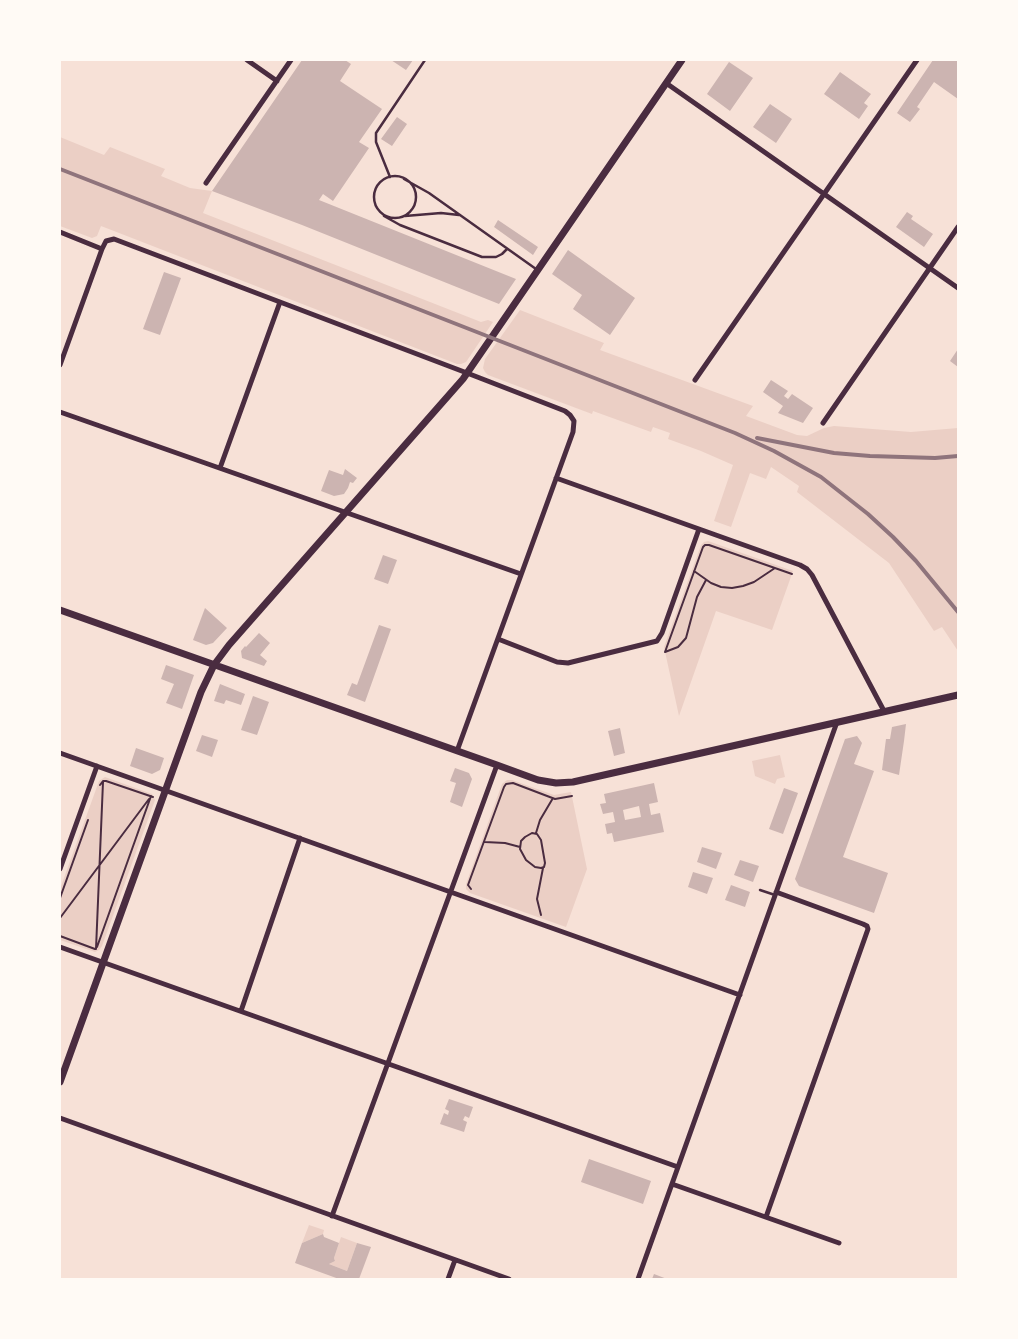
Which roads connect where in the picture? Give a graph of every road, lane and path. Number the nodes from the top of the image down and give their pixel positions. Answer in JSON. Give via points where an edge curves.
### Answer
{"nodes":[{"id":1,"x":247,"y":60,"type":"edge"},
{"id":2,"x":291,"y":60,"type":"edge"},
{"id":3,"x":426,"y":60,"type":"edge"},
{"id":4,"x":682,"y":60,"type":"edge"},
{"id":5,"x":917,"y":60,"type":"edge"},
{"id":6,"x":277,"y":80,"type":"junction"},
{"id":7,"x":666,"y":83,"type":"junction"},
{"id":8,"x":390,"y":177,"type":"junction"},
{"id":9,"x":404,"y":179,"type":"junction"},
{"id":10,"x":206,"y":184,"type":"dead end"},
{"id":11,"x":824,"y":194,"type":"junction"},
{"id":12,"x":460,"y":215,"type":"junction"},
{"id":13,"x":384,"y":216,"type":"junction"},
{"id":14,"x":404,"y":216,"type":"junction"},
{"id":15,"x":958,"y":227,"type":"edge"},
{"id":16,"x":60,"y":232,"type":"edge"},
{"id":17,"x":102,"y":249,"type":"junction"},
{"id":18,"x":507,"y":249,"type":"junction"},
{"id":19,"x":930,"y":268,"type":"junction"},
{"id":20,"x":537,"y":270,"type":"junction"},
{"id":21,"x":958,"y":288,"type":"edge"},
{"id":22,"x":280,"y":302,"type":"junction"},
{"id":23,"x":60,"y":365,"type":"edge"},
{"id":24,"x":467,"y":373,"type":"junction"},
{"id":25,"x":695,"y":380,"type":"dead end"},
{"id":26,"x":60,"y":412,"type":"edge"},
{"id":27,"x":823,"y":423,"type":"dead end"},
{"id":28,"x":220,"y":468,"type":"junction"},
{"id":29,"x":556,"y":478,"type":"junction"},
{"id":30,"x":346,"y":512,"type":"junction"},
{"id":31,"x":699,"y":529,"type":"junction"},
{"id":32,"x":776,"y":568,"type":"junction"},
{"id":33,"x":694,"y":571,"type":"junction"},
{"id":34,"x":521,"y":574,"type":"junction"},
{"id":35,"x":792,"y":574,"type":"dead end"},
{"id":36,"x":706,"y":580,"type":"junction"},
{"id":37,"x":60,"y":610,"type":"edge"},
{"id":38,"x":498,"y":639,"type":"junction"},
{"id":39,"x":214,"y":666,"type":"junction"},
{"id":40,"x":958,"y":695,"type":"edge"},
{"id":41,"x":884,"y":711,"type":"junction"},
{"id":42,"x":837,"y":722,"type":"junction"},
{"id":43,"x":457,"y":751,"type":"junction"},
{"id":44,"x":60,"y":753,"type":"edge"},
{"id":45,"x":498,"y":765,"type":"junction"},
{"id":46,"x":97,"y":766,"type":"junction"},
{"id":47,"x":103,"y":781,"type":"junction"},
{"id":48,"x":100,"y":785,"type":"dead end"},
{"id":49,"x":166,"y":790,"type":"junction"},
{"id":50,"x":151,"y":795,"type":"junction"},
{"id":51,"x":572,"y":796,"type":"dead end"},
{"id":52,"x":553,"y":798,"type":"junction"},
{"id":53,"x":88,"y":819,"type":"dead end"},
{"id":54,"x":536,"y":833,"type":"junction"},
{"id":55,"x":300,"y":838,"type":"junction"},
{"id":56,"x":484,"y":842,"type":"junction"},
{"id":57,"x":520,"y":847,"type":"junction"},
{"id":58,"x":100,"y":865,"type":"junction"},
{"id":59,"x":543,"y":868,"type":"junction"},
{"id":60,"x":60,"y":869,"type":"edge"},
{"id":61,"x":472,"y":890,"type":"dead end"},
{"id":62,"x":760,"y":890,"type":"dead end"},
{"id":63,"x":451,"y":892,"type":"junction"},
{"id":64,"x":776,"y":894,"type":"junction"},
{"id":65,"x":60,"y":898,"type":"edge"},
{"id":66,"x":533,"y":912,"type":"dead end"},
{"id":67,"x":60,"y":918,"type":"edge"},
{"id":68,"x":60,"y":936,"type":"edge"},
{"id":69,"x":60,"y":946,"type":"edge"},
{"id":70,"x":96,"y":950,"type":"junction"},
{"id":71,"x":103,"y":962,"type":"junction"},
{"id":72,"x":740,"y":995,"type":"junction"},
{"id":73,"x":241,"y":1011,"type":"junction"},
{"id":74,"x":388,"y":1063,"type":"junction"},
{"id":75,"x":60,"y":1082,"type":"edge"},
{"id":76,"x":60,"y":1118,"type":"edge"},
{"id":77,"x":678,"y":1166,"type":"junction"},
{"id":78,"x":672,"y":1184,"type":"junction"},
{"id":79,"x":332,"y":1216,"type":"junction"},
{"id":80,"x":766,"y":1218,"type":"junction"},
{"id":81,"x":839,"y":1243,"type":"dead end"},
{"id":82,"x":455,"y":1260,"type":"junction"},
{"id":83,"x":448,"y":1279,"type":"edge"},
{"id":84,"x":509,"y":1279,"type":"edge"},
{"id":85,"x":638,"y":1279,"type":"edge"}],
"edges":[{"from":1,"to":6,"type":"street"},
{"from":2,"to":6,"type":"street"},
{"from":3,"to":8,"type":"lane","via":[[376,133],[376,142]]},
{"from":4,"to":7,"type":"main road"},
{"from":5,"to":11,"type":"street"},
{"from":6,"to":10,"type":"street"},
{"from":7,"to":11,"type":"street"},
{"from":7,"to":20,"type":"main road"},
{"from":8,"to":9,"type":"lane"},
{"from":8,"to":13,"type":"lane","via":[[381,182],[374,194],[377,209]]},
{"from":9,"to":12,"type":"lane","via":[[430,192]]},
{"from":9,"to":14,"type":"lane","via":[[412,185],[416,200],[412,210]]},
{"from":11,"to":19,"type":"street"},
{"from":11,"to":25,"type":"street"},
{"from":12,"to":14,"type":"lane"},
{"from":12,"to":18,"type":"lane"},
{"from":13,"to":14,"type":"lane"},
{"from":13,"to":18,"type":"lane","via":[[482,257],[496,257]]},
{"from":15,"to":19,"type":"street"},
{"from":16,"to":17,"type":"street"},
{"from":17,"to":22,"type":"street","via":[[108,239],[114,238]]},
{"from":17,"to":23,"type":"street"},
{"from":18,"to":20,"type":"lane"},
{"from":19,"to":21,"type":"street"},
{"from":19,"to":27,"type":"street"},
{"from":20,"to":24,"type":"main road"},
{"from":22,"to":24,"type":"street"},
{"from":22,"to":28,"type":"street"},
{"from":24,"to":29,"type":"street","via":[[565,411],[573,419],[573,432]]},
{"from":24,"to":30,"type":"main road"},
{"from":26,"to":28,"type":"street"},
{"from":28,"to":30,"type":"street"},
{"from":29,"to":31,"type":"street"},
{"from":29,"to":34,"type":"street"},
{"from":30,"to":34,"type":"street"},
{"from":30,"to":39,"type":"main road","via":[[229,644]]},
{"from":31,"to":38,"type":"street","via":[[663,630],[652,643],[568,663],[557,662]]},
{"from":31,"to":41,"type":"street","via":[[807,569]]},
{"from":32,"to":33,"type":"path","via":[[708,544],[703,547]]},
{"from":32,"to":35,"type":"path"},
{"from":32,"to":36,"type":"path","via":[[754,582],[738,587],[721,587]]},
{"from":33,"to":36,"type":"path"},
{"from":33,"to":36,"type":"path","via":[[665,652],[678,647],[686,638],[697,597]]},
{"from":34,"to":38,"type":"street"},
{"from":37,"to":39,"type":"main road"},
{"from":38,"to":43,"type":"street"},
{"from":39,"to":43,"type":"main road"},
{"from":39,"to":49,"type":"main road","via":[[201,692]]},
{"from":40,"to":41,"type":"main road"},
{"from":41,"to":42,"type":"main road"},
{"from":42,"to":45,"type":"main road","via":[[565,783],[547,782]]},
{"from":42,"to":64,"type":"street"},
{"from":43,"to":45,"type":"main road"},
{"from":44,"to":46,"type":"street"},
{"from":45,"to":63,"type":"street"},
{"from":46,"to":49,"type":"street"},
{"from":46,"to":60,"type":"street"},
{"from":47,"to":48,"type":"path"},
{"from":47,"to":50,"type":"path"},
{"from":47,"to":58,"type":"path"},
{"from":49,"to":55,"type":"street"},
{"from":49,"to":71,"type":"main road"},
{"from":50,"to":58,"type":"path"},
{"from":50,"to":70,"type":"path"},
{"from":51,"to":52,"type":"path"},
{"from":52,"to":54,"type":"path"},
{"from":52,"to":56,"type":"path","via":[[506,784]]},
{"from":53,"to":65,"type":"path"},
{"from":54,"to":57,"type":"path","via":[[525,837]]},
{"from":54,"to":59,"type":"path","via":[[541,840]]},
{"from":55,"to":63,"type":"street"},
{"from":55,"to":73,"type":"street"},
{"from":56,"to":57,"type":"path"},
{"from":56,"to":61,"type":"path","via":[[468,885]]},
{"from":57,"to":59,"type":"path","via":[[526,860]]},
{"from":58,"to":67,"type":"path"},
{"from":58,"to":70,"type":"path"},
{"from":59,"to":66,"type":"path","via":[[538,895],[541,914]]},
{"from":62,"to":64,"type":"lane"},
{"from":63,"to":72,"type":"street"},
{"from":63,"to":74,"type":"street"},
{"from":64,"to":72,"type":"street"},
{"from":64,"to":80,"type":"street","via":[[868,928]]},
{"from":68,"to":70,"type":"path"},
{"from":69,"to":71,"type":"street"},
{"from":71,"to":73,"type":"street"},
{"from":71,"to":75,"type":"main road"},
{"from":72,"to":77,"type":"street"},
{"from":73,"to":74,"type":"street"},
{"from":74,"to":77,"type":"street"},
{"from":74,"to":79,"type":"street"},
{"from":76,"to":79,"type":"street"},
{"from":77,"to":78,"type":"street"},
{"from":78,"to":80,"type":"street"},
{"from":78,"to":85,"type":"street"},
{"from":79,"to":82,"type":"street"},
{"from":80,"to":81,"type":"street"},
{"from":82,"to":83,"type":"street"},
{"from":82,"to":84,"type":"street"}]}
